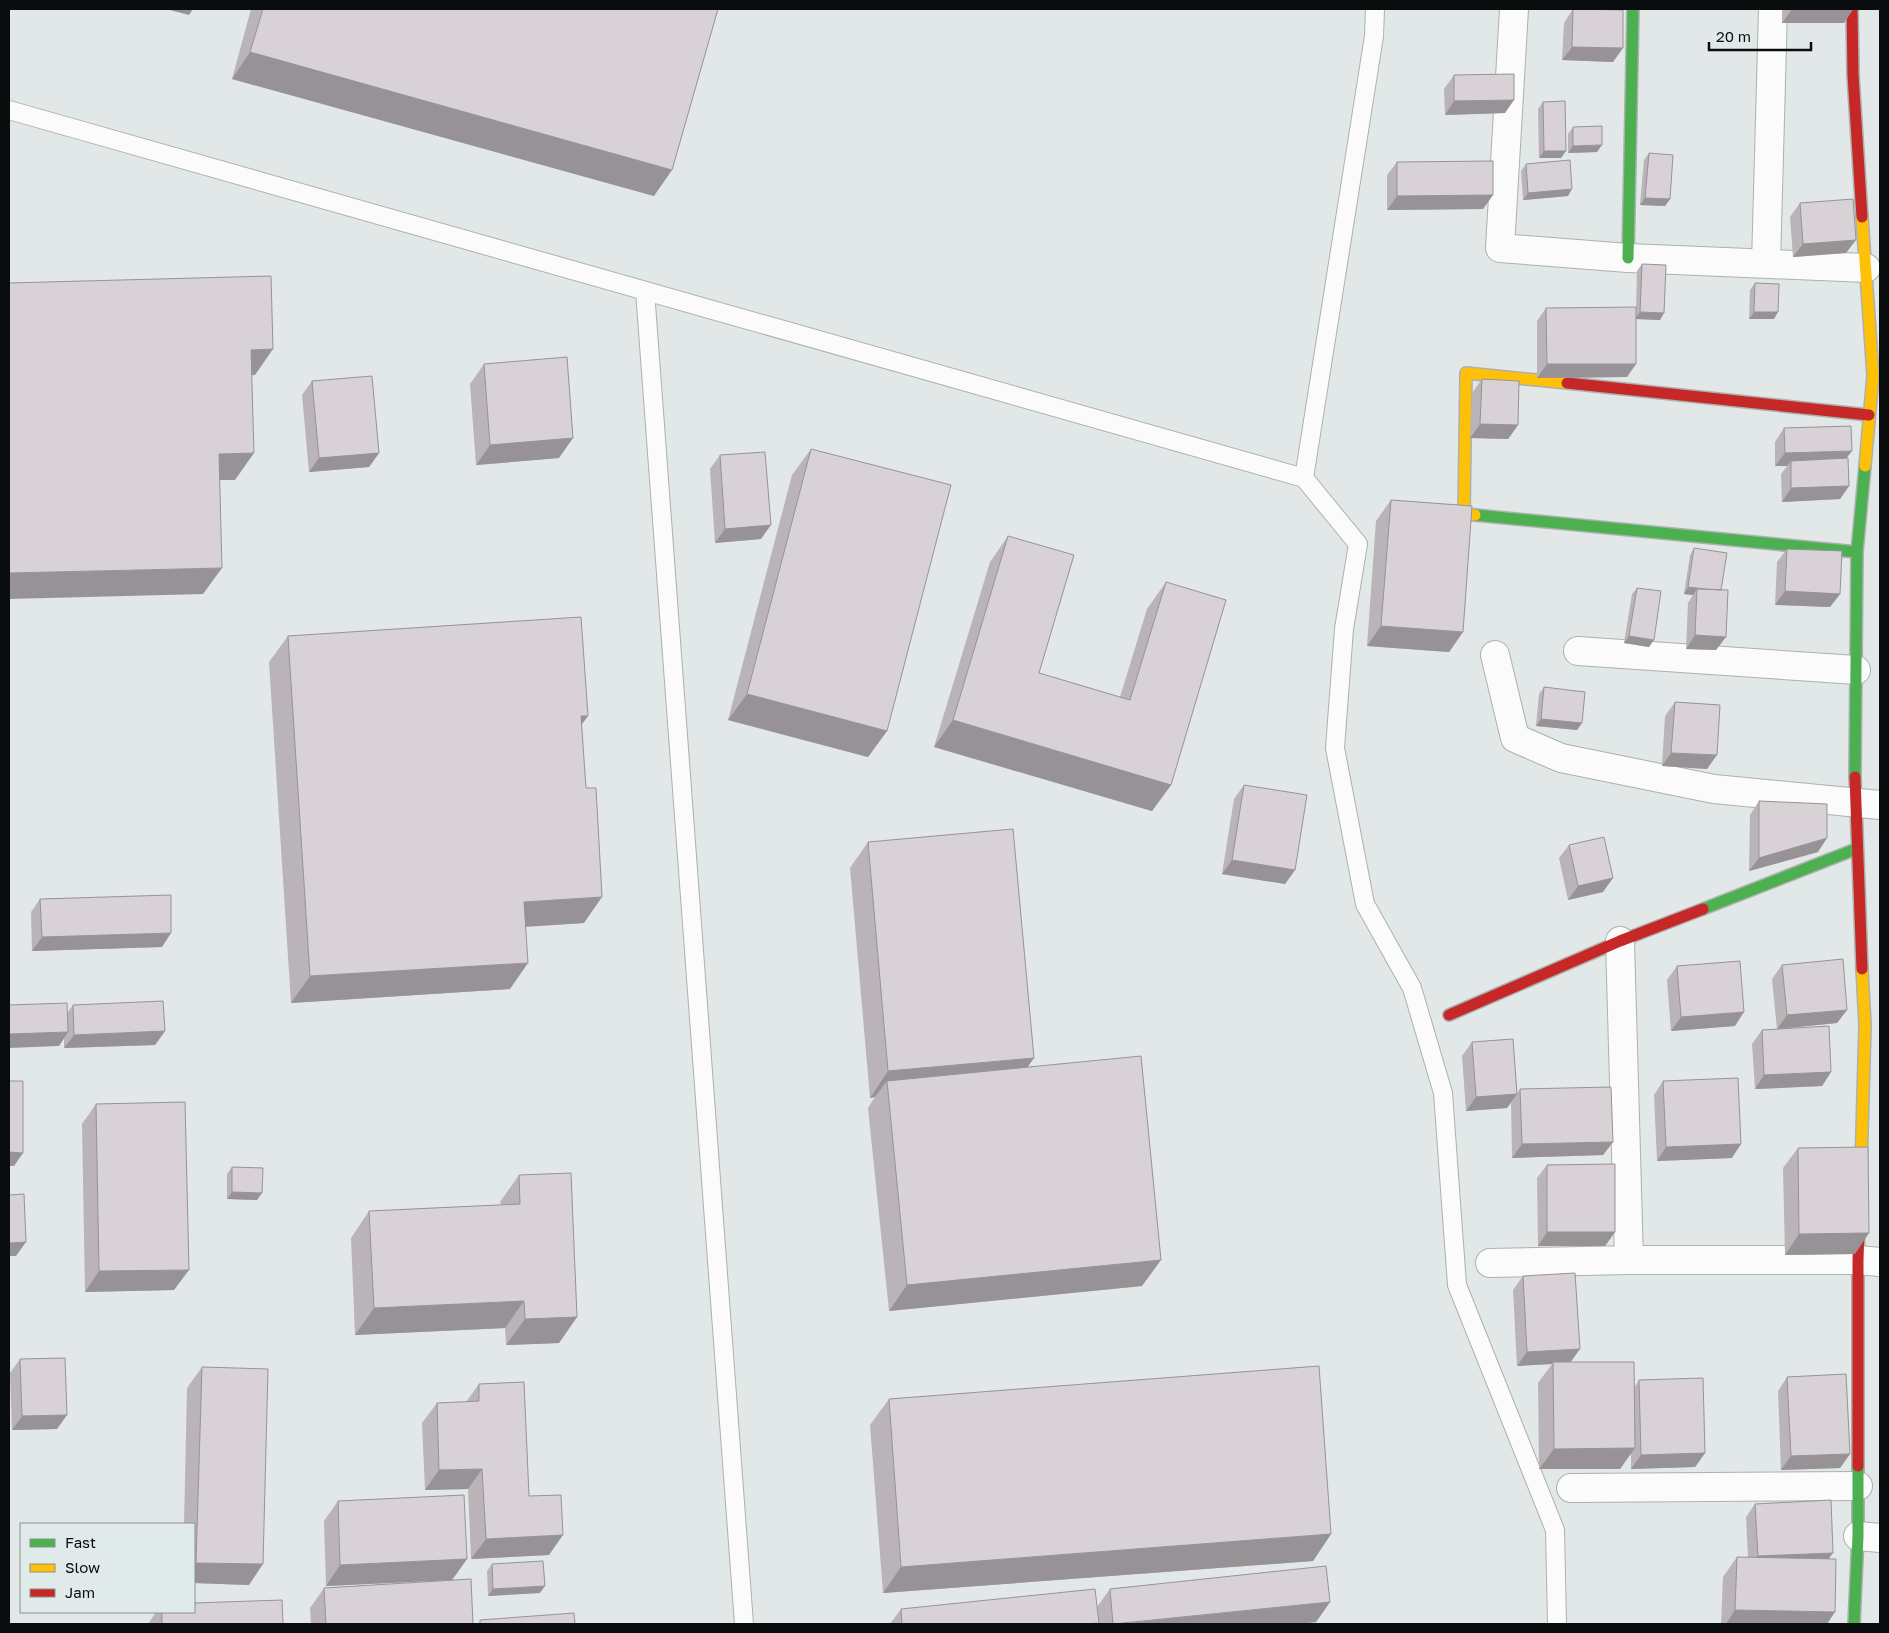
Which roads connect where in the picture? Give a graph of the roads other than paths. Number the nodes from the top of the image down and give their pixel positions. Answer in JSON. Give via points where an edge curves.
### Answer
{"nodes":[{"id":1,"x":1375,"y":9,"type":"edge"},
{"id":2,"x":1514,"y":9,"type":"edge"},
{"id":3,"x":1633,"y":9,"type":"edge"},
{"id":4,"x":1773,"y":9,"type":"edge"},
{"id":5,"x":1852,"y":9,"type":"edge"},
{"id":6,"x":9,"y":110,"type":"edge"},
{"id":7,"x":1628,"y":258,"type":"junction"},
{"id":8,"x":1766,"y":264,"type":"junction"},
{"id":9,"x":1866,"y":268,"type":"junction"},
{"id":10,"x":645,"y":291,"type":"junction"},
{"id":11,"x":1869,"y":415,"type":"junction"},
{"id":12,"x":1304,"y":478,"type":"junction"},
{"id":13,"x":1857,"y":552,"type":"junction"},
{"id":14,"x":1578,"y":650,"type":"dead end"},
{"id":15,"x":1496,"y":655,"type":"dead end"},
{"id":16,"x":1856,"y":670,"type":"junction"},
{"id":17,"x":1868,"y":804,"type":"edge"},
{"id":18,"x":1856,"y":849,"type":"junction"},
{"id":19,"x":1620,"y":941,"type":"junction"},
{"id":20,"x":1449,"y":1015,"type":"dead end"},
{"id":21,"x":1873,"y":1026,"type":"edge"},
{"id":22,"x":1629,"y":1260,"type":"junction"},
{"id":23,"x":1869,"y":1261,"type":"edge"},
{"id":24,"x":1490,"y":1263,"type":"dead end"},
{"id":25,"x":1858,"y":1486,"type":"junction"},
{"id":26,"x":1571,"y":1488,"type":"dead end"},
{"id":27,"x":1869,"y":1537,"type":"edge"},
{"id":28,"x":744,"y":1624,"type":"edge"},
{"id":29,"x":1557,"y":1624,"type":"edge"},
{"id":30,"x":1854,"y":1624,"type":"edge"}],
"edges":[{"from":1,"to":12,"type":"lane","via":[[1374,36]]},
{"from":2,"to":7,"type":"street","via":[[1500,248]]},
{"from":3,"to":7,"type":"street"},
{"from":4,"to":8,"type":"street"},
{"from":5,"to":9,"type":"street","via":[[1853,76]]},
{"from":6,"to":10,"type":"lane"},
{"from":7,"to":8,"type":"street"},
{"from":8,"to":9,"type":"street"},
{"from":9,"to":11,"type":"street","via":[[1873,375]]},
{"from":10,"to":12,"type":"lane"},
{"from":10,"to":28,"type":"lane"},
{"from":11,"to":13,"type":"street"},
{"from":11,"to":13,"type":"street","via":[[1466,373],[1464,514]]},
{"from":12,"to":29,"type":"lane","via":[[1358,544],[1344,629],[1335,748],[1365,904],[1412,988],[1443,1092],[1457,1285],[1555,1530]]},
{"from":13,"to":16,"type":"street"},
{"from":14,"to":16,"type":"street"},
{"from":15,"to":17,"type":"street","via":[[1515,738],[1562,758],[1714,789]]},
{"from":16,"to":17,"type":"street"},
{"from":17,"to":18,"type":"street"},
{"from":18,"to":19,"type":"street"},
{"from":18,"to":21,"type":"street"},
{"from":19,"to":20,"type":"street"},
{"from":19,"to":22,"type":"street"},
{"from":21,"to":23,"type":"street"},
{"from":22,"to":23,"type":"street"},
{"from":22,"to":24,"type":"street"},
{"from":23,"to":25,"type":"street"},
{"from":25,"to":26,"type":"street"},
{"from":25,"to":27,"type":"street"},
{"from":27,"to":30,"type":"street"}]}
